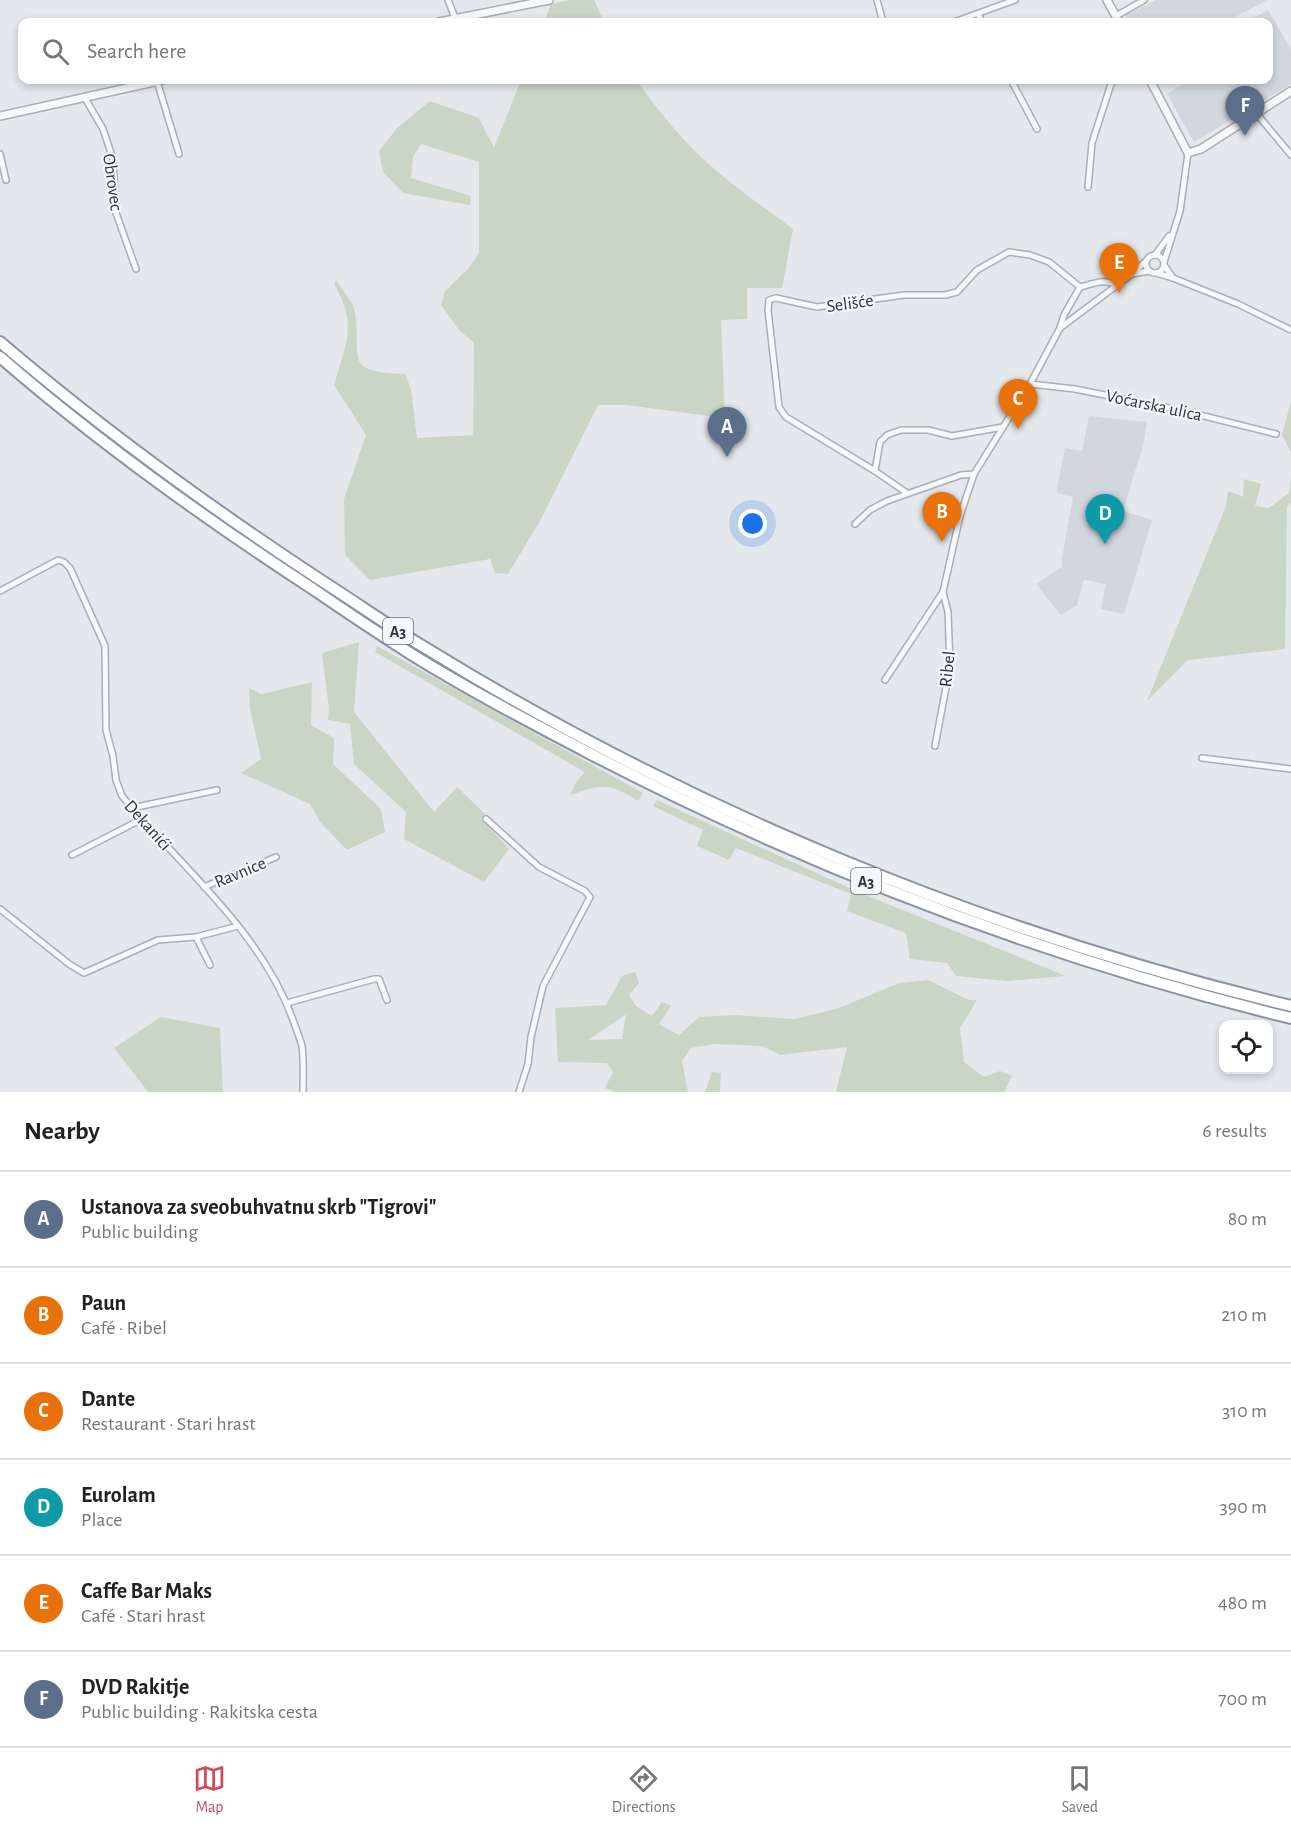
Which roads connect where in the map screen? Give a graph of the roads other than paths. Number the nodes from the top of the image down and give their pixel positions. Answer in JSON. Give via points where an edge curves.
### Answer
{"nodes":[{"id":1,"x":448,"y":0,"type":"edge"},
{"id":2,"x":549,"y":0,"type":"edge"},
{"id":3,"x":878,"y":0,"type":"edge"},
{"id":4,"x":1015,"y":0,"type":"edge"},
{"id":5,"x":1107,"y":0,"type":"edge"},
{"id":6,"x":1144,"y":0,"type":"edge"},
{"id":7,"x":978,"y":14,"type":"junction"},
{"id":8,"x":455,"y":18,"type":"edge"},
{"id":9,"x":465,"y":18,"type":"edge"},
{"id":10,"x":882,"y":18,"type":"edge"},
{"id":11,"x":966,"y":18,"type":"edge"},
{"id":12,"x":980,"y":18,"type":"edge"},
{"id":13,"x":1116,"y":18,"type":"edge"},
{"id":14,"x":1118,"y":18,"type":"edge"},
{"id":15,"x":143,"y":84,"type":"edge"},
{"id":16,"x":161,"y":84,"type":"edge"},
{"id":17,"x":1013,"y":84,"type":"edge"},
{"id":18,"x":1113,"y":84,"type":"edge"},
{"id":19,"x":1152,"y":84,"type":"edge"},
{"id":20,"x":1291,"y":91,"type":"edge"},
{"id":21,"x":85,"y":98,"type":"junction"},
{"id":22,"x":1256,"y":113,"type":"junction"},
{"id":23,"x":0,"y":116,"type":"edge"},
{"id":24,"x":1037,"y":129,"type":"dead end"},
{"id":25,"x":1188,"y":153,"type":"junction"},
{"id":26,"x":0,"y":154,"type":"edge"},
{"id":27,"x":179,"y":154,"type":"dead end"},
{"id":28,"x":1291,"y":155,"type":"edge"},
{"id":29,"x":6,"y":180,"type":"dead end"},
{"id":30,"x":1088,"y":187,"type":"dead end"},
{"id":31,"x":1174,"y":227,"type":"junction"},
{"id":32,"x":1155,"y":255,"type":"junction"},
{"id":33,"x":1146,"y":261,"type":"junction"},
{"id":34,"x":1164,"y":263,"type":"junction"},
{"id":35,"x":136,"y":269,"type":"dead end"},
{"id":36,"x":1154,"y":272,"type":"junction"},
{"id":37,"x":1132,"y":274,"type":"junction"},
{"id":38,"x":1173,"y":278,"type":"junction"},
{"id":39,"x":1116,"y":285,"type":"junction"},
{"id":40,"x":1080,"y":286,"type":"junction"},
{"id":41,"x":1060,"y":328,"type":"junction"},
{"id":42,"x":1291,"y":330,"type":"edge"},
{"id":43,"x":0,"y":342,"type":"edge"},
{"id":44,"x":0,"y":357,"type":"edge"},
{"id":45,"x":1030,"y":384,"type":"junction"},
{"id":46,"x":1003,"y":427,"type":"junction"},
{"id":47,"x":1276,"y":434,"type":"dead end"},
{"id":48,"x":876,"y":471,"type":"junction"},
{"id":49,"x":974,"y":474,"type":"junction"},
{"id":50,"x":907,"y":493,"type":"junction"},
{"id":51,"x":855,"y":524,"type":"dead end"},
{"id":52,"x":0,"y":591,"type":"edge"},
{"id":53,"x":942,"y":592,"type":"junction"},
{"id":54,"x":885,"y":680,"type":"dead end"},
{"id":55,"x":935,"y":746,"type":"dead end"},
{"id":56,"x":1202,"y":758,"type":"dead end"},
{"id":57,"x":1291,"y":769,"type":"edge"},
{"id":58,"x":217,"y":790,"type":"dead end"},
{"id":59,"x":132,"y":808,"type":"junction"},
{"id":60,"x":142,"y":819,"type":"junction"},
{"id":61,"x":486,"y":819,"type":"dead end"},
{"id":62,"x":72,"y":855,"type":"dead end"},
{"id":63,"x":276,"y":857,"type":"dead end"},
{"id":64,"x":204,"y":887,"type":"junction"},
{"id":65,"x":0,"y":909,"type":"edge"},
{"id":66,"x":238,"y":926,"type":"junction"},
{"id":67,"x":196,"y":937,"type":"junction"},
{"id":68,"x":210,"y":965,"type":"dead end"},
{"id":69,"x":387,"y":1000,"type":"dead end"},
{"id":70,"x":287,"y":1003,"type":"junction"},
{"id":71,"x":1291,"y":1006,"type":"edge"},
{"id":72,"x":1291,"y":1018,"type":"edge"},
{"id":73,"x":303,"y":1092,"type":"edge"},
{"id":74,"x":519,"y":1092,"type":"edge"}],
"edges":[{"from":1,"to":8,"type":"street"},
{"from":2,"to":9,"type":"street"},
{"from":3,"to":10,"type":"street"},
{"from":4,"to":7,"type":"street"},
{"from":5,"to":13,"type":"street"},
{"from":6,"to":14,"type":"street"},
{"from":7,"to":11,"type":"street"},
{"from":7,"to":12,"type":"street"},
{"from":15,"to":21,"type":"street"},
{"from":16,"to":27,"type":"street"},
{"from":17,"to":24,"type":"street"},
{"from":18,"to":30,"type":"street","via":[[1092,143]]},
{"from":19,"to":25,"type":"street"},
{"from":20,"to":22,"type":"street"},
{"from":21,"to":23,"type":"street"},
{"from":21,"to":35,"type":"street","name":"Obrovec","via":[[103,129],[112,159],[116,213]]},
{"from":22,"to":25,"type":"street","via":[[1201,149]]},
{"from":22,"to":28,"type":"street"},
{"from":25,"to":31,"type":"street"},
{"from":26,"to":29,"type":"street"},
{"from":31,"to":32,"type":"street"},
{"from":31,"to":34,"type":"street"},
{"from":32,"to":33,"type":"street"},
{"from":32,"to":34,"type":"street"},
{"from":33,"to":36,"type":"street"},
{"from":33,"to":37,"type":"street"},
{"from":34,"to":36,"type":"street","via":[[1162,270]]},
{"from":34,"to":38,"type":"street"},
{"from":36,"to":37,"type":"street"},
{"from":36,"to":38,"type":"street"},
{"from":37,"to":39,"type":"street"},
{"from":38,"to":42,"type":"street"},
{"from":39,"to":40,"type":"street","via":[[1102,281]]},
{"from":39,"to":41,"type":"street"},
{"from":40,"to":41,"type":"street"},
{"from":40,"to":48,"type":"street","name":"Selišće","via":[[1049,262],[1009,252],[977,270],[957,292],[945,295],[904,295],[817,307],[769,300],[779,407],[786,417]]},
{"from":41,"to":45,"type":"street","name":"Ribel"},
{"from":43,"to":71,"type":"highway","number":"A3","via":[[130,448],[269,546],[423,647],[600,746],[731,811],[895,881],[1133,963]]},
{"from":44,"to":72,"type":"highway","number":"A3","via":[[123,457],[282,569],[495,702],[652,785],[795,852],[965,919],[1129,973]]},
{"from":45,"to":46,"type":"street","name":"Ribel"},
{"from":45,"to":47,"type":"street","name":"Voćarska ulica","via":[[1075,388]]},
{"from":46,"to":48,"type":"street","via":[[952,436],[928,430],[901,430],[880,442]]},
{"from":46,"to":49,"type":"street","name":"Ribel"},
{"from":48,"to":50,"type":"street"},
{"from":49,"to":50,"type":"street"},
{"from":49,"to":53,"type":"street","name":"Ribel"},
{"from":50,"to":51,"type":"street","via":[[870,510]]},
{"from":52,"to":59,"type":"street","name":"Dekanići","via":[[58,560],[70,568],[105,646],[106,730],[116,780]]},
{"from":53,"to":54,"type":"street","name":"Ribel"},
{"from":53,"to":55,"type":"street","name":"Ribel","via":[[948,612],[950,666]]},
{"from":56,"to":57,"type":"street"},
{"from":58,"to":59,"type":"street"},
{"from":59,"to":60,"type":"street","name":"Dekanići"},
{"from":60,"to":62,"type":"street"},
{"from":60,"to":64,"type":"street","name":"Dekanići"},
{"from":61,"to":74,"type":"street","via":[[527,859],[590,897],[543,986]]},
{"from":63,"to":64,"type":"street","name":"Ravnice"},
{"from":64,"to":66,"type":"street","name":"Dekanići"},
{"from":65,"to":67,"type":"street","via":[[84,973],[158,940]]},
{"from":66,"to":67,"type":"street"},
{"from":66,"to":70,"type":"street","name":"Dekanići"},
{"from":67,"to":68,"type":"street"},
{"from":69,"to":70,"type":"street","via":[[382,982],[374,979]]},
{"from":70,"to":73,"type":"street","name":"Dekanići","via":[[302,1045]]}]}
